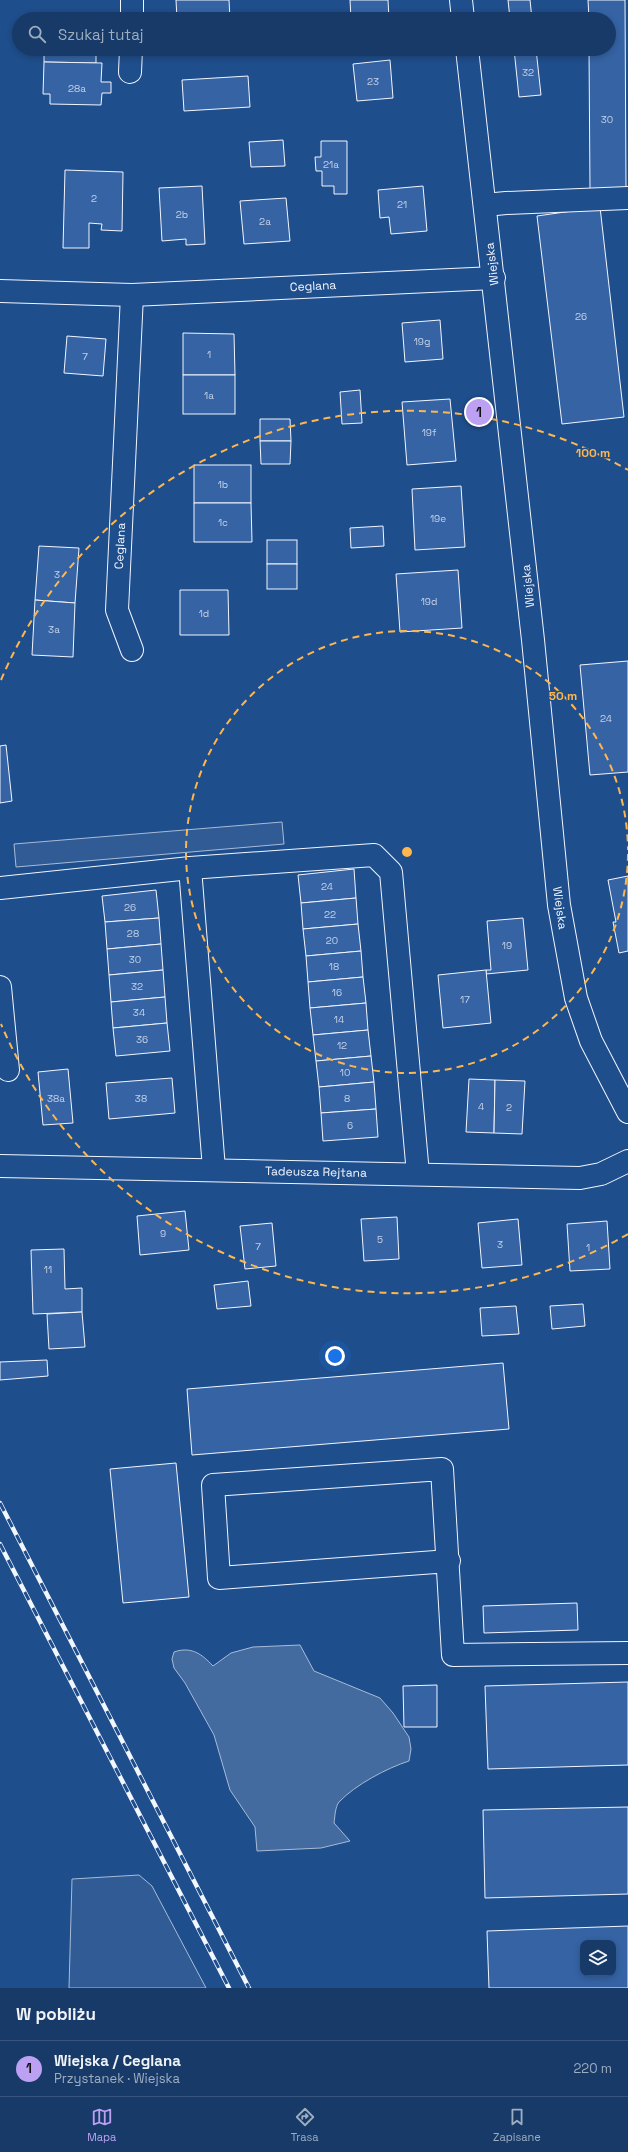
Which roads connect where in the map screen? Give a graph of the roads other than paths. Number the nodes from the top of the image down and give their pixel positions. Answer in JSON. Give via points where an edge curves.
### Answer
{"nodes":[{"id":1,"x":132,"y":0,"type":"edge"},
{"id":2,"x":461,"y":0,"type":"edge"},
{"id":3,"x":132,"y":12,"type":"edge"},
{"id":4,"x":462,"y":12,"type":"edge"},
{"id":5,"x":131,"y":56,"type":"edge"},
{"id":6,"x":468,"y":56,"type":"edge"},
{"id":7,"x":130,"y":72,"type":"dead end"},
{"id":8,"x":628,"y":198,"type":"edge"},
{"id":9,"x":485,"y":205,"type":"junction"},
{"id":10,"x":494,"y":278,"type":"junction"},
{"id":11,"x":0,"y":291,"type":"edge"},
{"id":12,"x":132,"y":295,"type":"junction"},
{"id":13,"x":132,"y":650,"type":"dead end"},
{"id":14,"x":190,"y":868,"type":"junction"},
{"id":15,"x":0,"y":888,"type":"edge"},
{"id":16,"x":0,"y":987,"type":"edge"},
{"id":17,"x":8,"y":1070,"type":"dead end"},
{"id":18,"x":628,"y":1112,"type":"edge"},
{"id":19,"x":628,"y":1161,"type":"edge"},
{"id":20,"x":0,"y":1166,"type":"edge"},
{"id":21,"x":214,"y":1169,"type":"junction"},
{"id":22,"x":418,"y":1174,"type":"junction"},
{"id":23,"x":449,"y":1561,"type":"junction"},
{"id":24,"x":628,"y":1653,"type":"edge"}],
"edges":[{"from":1,"to":3,"type":"street"},
{"from":2,"to":4,"type":"street"},
{"from":5,"to":7,"type":"street"},
{"from":6,"to":9,"type":"street","name":"Wiejska"},
{"from":8,"to":9,"type":"street"},
{"from":9,"to":10,"type":"street","name":"Wiejska"},
{"from":10,"to":12,"type":"street","name":"Ceglana"},
{"from":10,"to":18,"type":"street","name":"Wiejska","via":[[533,632],[558,906],[576,998],[592,1041]]},
{"from":11,"to":12,"type":"street","name":"Ceglana"},
{"from":12,"to":13,"type":"street","name":"Ceglana","via":[[117,610]]},
{"from":14,"to":15,"type":"street"},
{"from":14,"to":21,"type":"street"},
{"from":14,"to":22,"type":"street","via":[[374,855],[391,872]]},
{"from":16,"to":17,"type":"street"},
{"from":19,"to":22,"type":"street","name":"Tadeusza Rejtana","via":[[601,1174],[580,1178]]},
{"from":20,"to":21,"type":"street","name":"Tadeusza Rejtana"},
{"from":21,"to":22,"type":"street","name":"Tadeusza Rejtana"},
{"from":23,"to":23,"type":"street","via":[[442,1469],[213,1485],[219,1578]]},
{"from":23,"to":24,"type":"street","via":[[453,1655]]}]}
